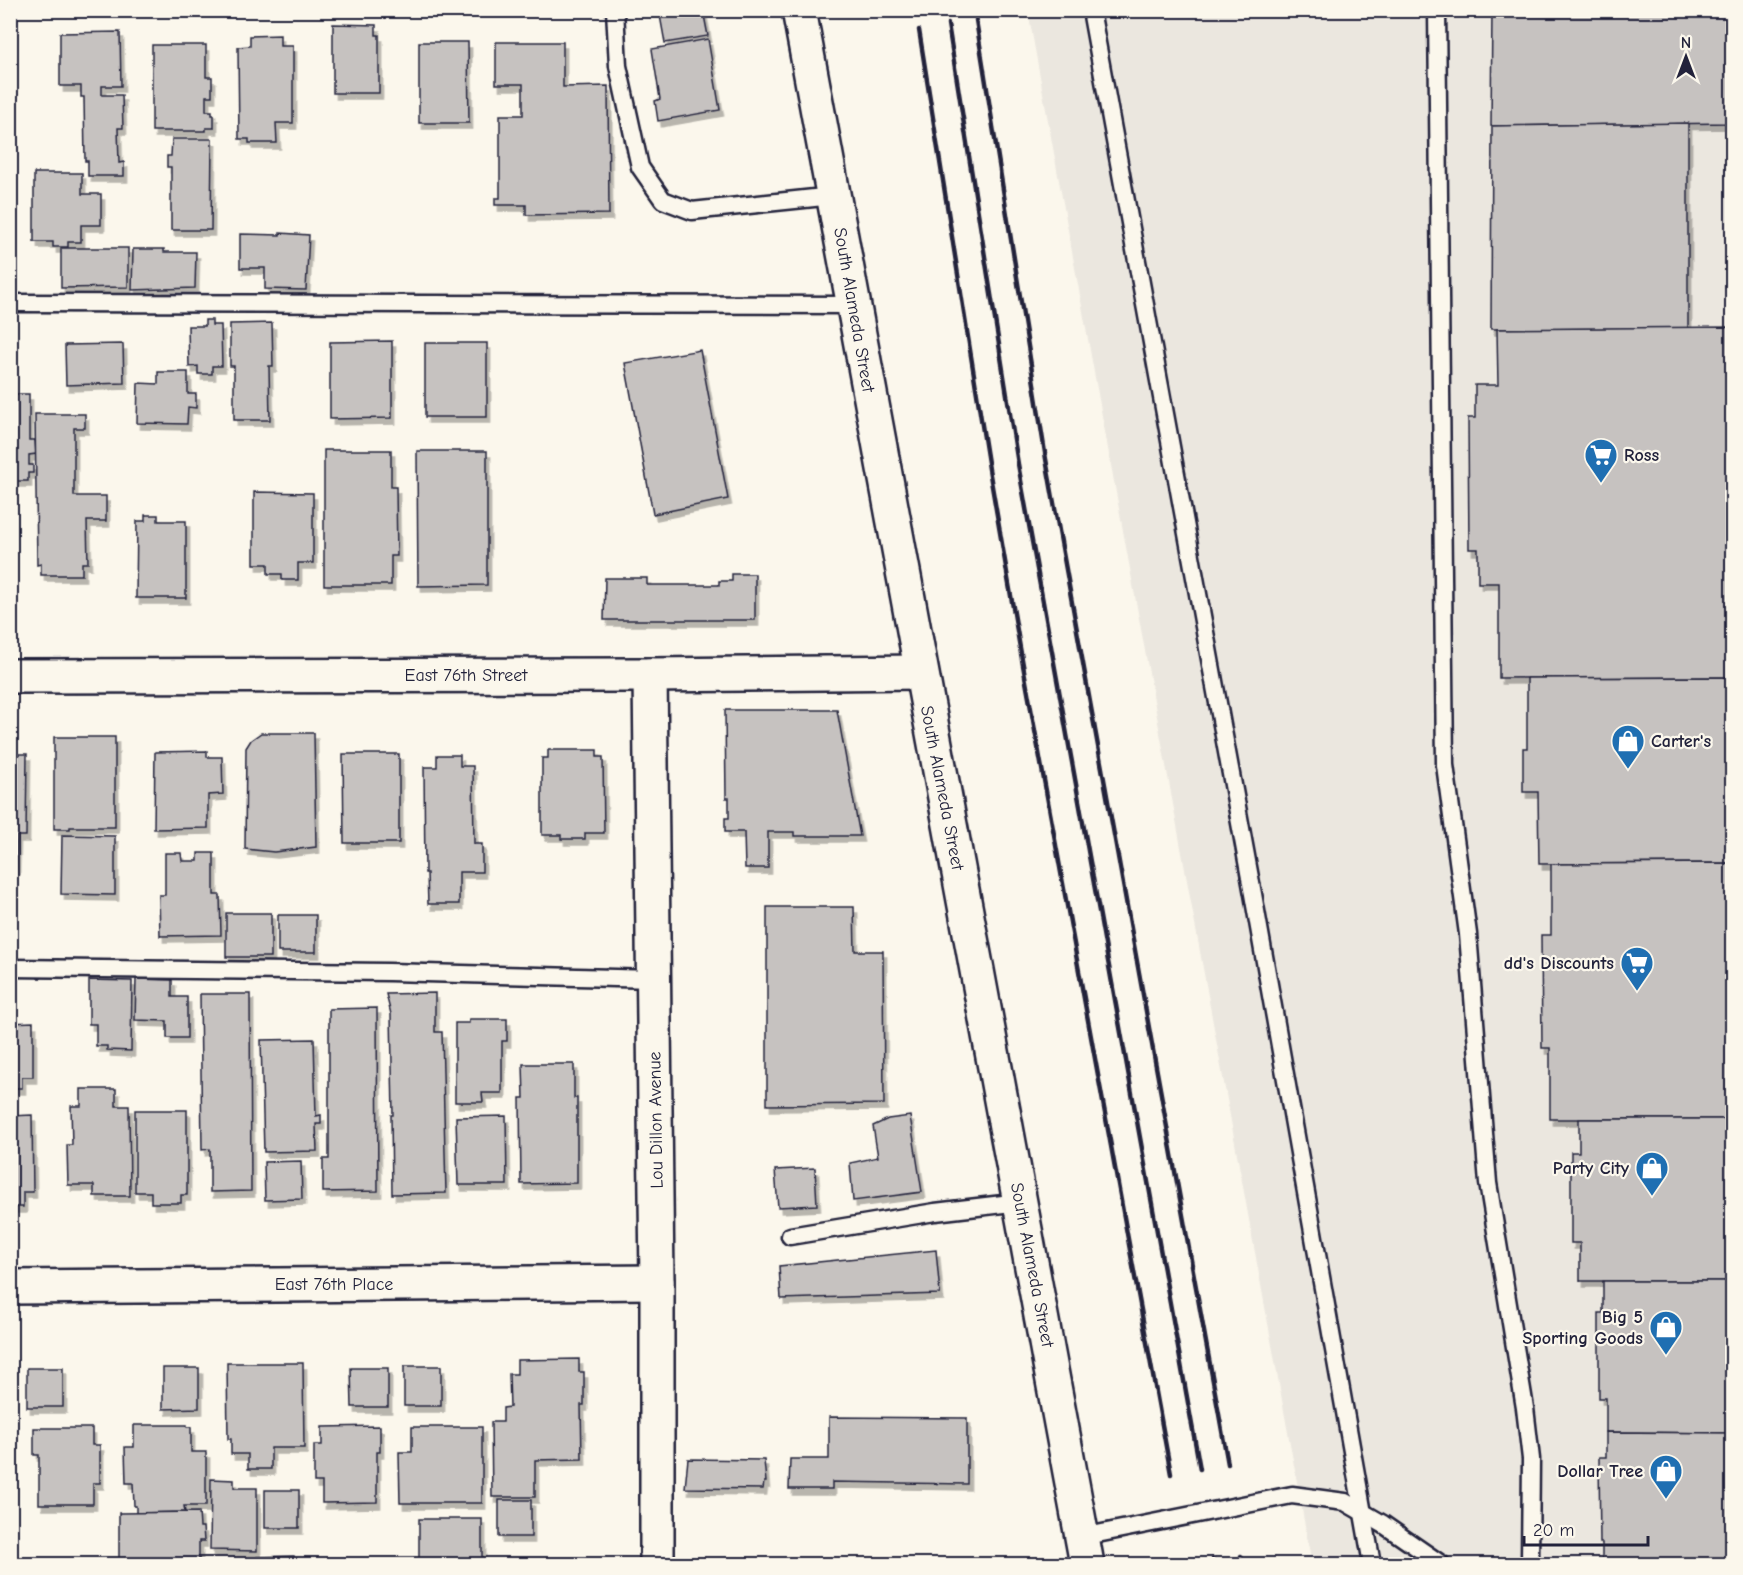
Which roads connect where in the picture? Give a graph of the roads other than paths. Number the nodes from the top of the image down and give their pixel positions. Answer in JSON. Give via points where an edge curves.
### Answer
{"nodes":[{"id":1,"x":615,"y":10,"type":"edge"},
{"id":2,"x":799,"y":10,"type":"edge"},
{"id":3,"x":1090,"y":10,"type":"edge"},
{"id":4,"x":1437,"y":10,"type":"edge"},
{"id":5,"x":833,"y":196,"type":"junction"},
{"id":6,"x":10,"y":303,"type":"edge"},
{"id":7,"x":853,"y":305,"type":"junction"},
{"id":8,"x":921,"y":672,"type":"junction"},
{"id":9,"x":650,"y":675,"type":"junction"},
{"id":10,"x":10,"y":676,"type":"edge"},
{"id":11,"x":10,"y":968,"type":"edge"},
{"id":12,"x":654,"y":979,"type":"junction"},
{"id":13,"x":1020,"y":1202,"type":"junction"},
{"id":14,"x":790,"y":1236,"type":"dead end"},
{"id":15,"x":657,"y":1282,"type":"junction"},
{"id":16,"x":10,"y":1287,"type":"edge"},
{"id":17,"x":1362,"y":1511,"type":"junction"},
{"id":18,"x":1085,"y":1551,"type":"edge"},
{"id":19,"x":657,"y":1564,"type":"edge"},
{"id":20,"x":1372,"y":1564,"type":"edge"},
{"id":21,"x":1441,"y":1564,"type":"edge"},
{"id":22,"x":1530,"y":1564,"type":"edge"}],
"edges":[{"from":1,"to":5,"type":"lane","via":[[618,66],[640,167],[663,200],[692,211]]},
{"from":2,"to":5,"type":"street","name":"South Alameda Street"},
{"from":3,"to":17,"type":"lane"},
{"from":4,"to":22,"type":"lane","via":[[1445,765],[1468,934],[1488,1183],[1530,1449]]},
{"from":5,"to":7,"type":"street","name":"South Alameda Street"},
{"from":6,"to":7,"type":"lane"},
{"from":7,"to":8,"type":"street","name":"South Alameda Street"},
{"from":8,"to":9,"type":"street","name":"East 76th Street"},
{"from":8,"to":13,"type":"street","name":"South Alameda Street"},
{"from":9,"to":10,"type":"street","name":"East 76th Street"},
{"from":9,"to":12,"type":"street","name":"Lou Dillon Avenue"},
{"from":11,"to":12,"type":"lane"},
{"from":12,"to":15,"type":"street","name":"Lou Dillon Avenue"},
{"from":13,"to":14,"type":"lane"},
{"from":13,"to":18,"type":"street","name":"South Alameda Street"},
{"from":15,"to":16,"type":"street","name":"East 76th Place"},
{"from":15,"to":19,"type":"street","name":"Lou Dillon Avenue"},
{"from":17,"to":18,"type":"lane","via":[[1345,1502],[1292,1495]]},
{"from":17,"to":20,"type":"lane"},
{"from":17,"to":21,"type":"lane"}]}
